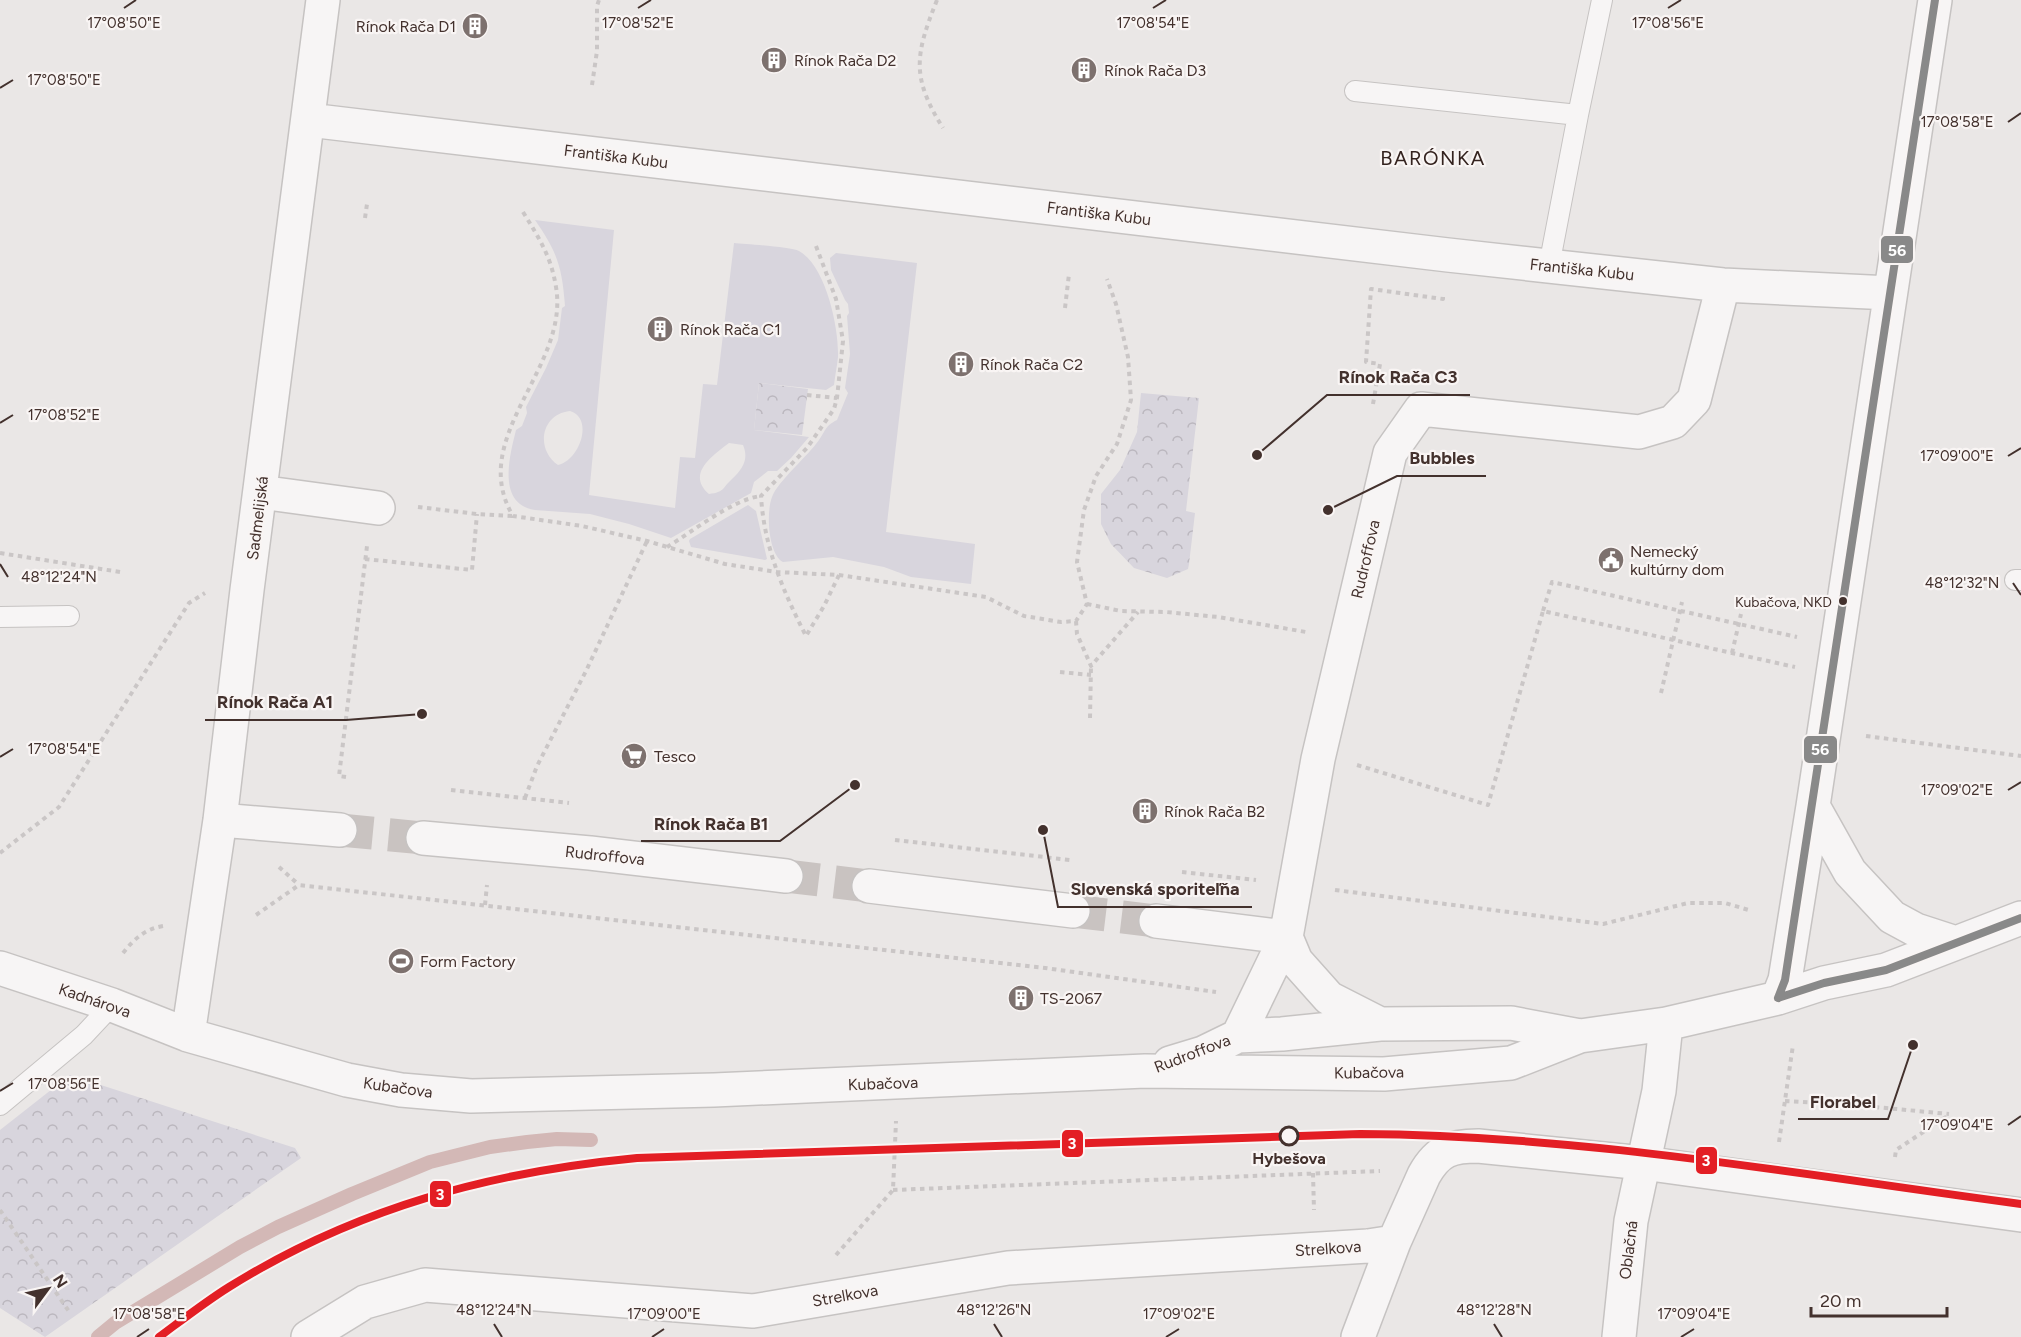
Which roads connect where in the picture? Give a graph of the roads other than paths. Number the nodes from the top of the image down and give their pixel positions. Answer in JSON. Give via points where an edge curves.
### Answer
{"nodes":[{"id":1,"x":323,"y":0,"type":"edge"},
{"id":2,"x":1602,"y":0,"type":"edge"},
{"id":3,"x":1935,"y":0,"type":"edge"},
{"id":4,"x":1355,"y":91,"type":"dead end"},
{"id":5,"x":1578,"y":116,"type":"junction"},
{"id":6,"x":309,"y":120,"type":"junction"},
{"id":7,"x":1549,"y":266,"type":"junction"},
{"id":8,"x":1723,"y":285,"type":"junction"},
{"id":9,"x":1890,"y":293,"type":"junction"},
{"id":10,"x":260,"y":492,"type":"junction"},
{"id":11,"x":375,"y":507,"type":"road end"},
{"id":12,"x":69,"y":616,"type":"dead end"},
{"id":13,"x":0,"y":618,"type":"edge"},
{"id":14,"x":1813,"y":806,"type":"junction"},
{"id":15,"x":220,"y":820,"type":"junction"},
{"id":16,"x":340,"y":830,"type":"tunnel mouth"},
{"id":17,"x":423,"y":837,"type":"tunnel mouth"},
{"id":18,"x":786,"y":876,"type":"tunnel mouth"},
{"id":19,"x":869,"y":886,"type":"tunnel mouth"},
{"id":20,"x":1072,"y":911,"type":"tunnel mouth"},
{"id":21,"x":2021,"y":918,"type":"edge"},
{"id":22,"x":1156,"y":921,"type":"tunnel mouth"},
{"id":23,"x":1286,"y":937,"type":"junction"},
{"id":24,"x":1956,"y":943,"type":"junction"},
{"id":25,"x":0,"y":968,"type":"edge"},
{"id":26,"x":1778,"y":998,"type":"junction"},
{"id":27,"x":112,"y":1005,"type":"junction"},
{"id":28,"x":1380,"y":1024,"type":"junction"},
{"id":29,"x":1666,"y":1024,"type":"junction"},
{"id":30,"x":188,"y":1035,"type":"junction"},
{"id":31,"x":1238,"y":1036,"type":"junction"},
{"id":32,"x":1580,"y":1036,"type":"junction"},
{"id":33,"x":1145,"y":1071,"type":"junction"},
{"id":34,"x":0,"y":1105,"type":"edge"},
{"id":35,"x":1643,"y":1163,"type":"junction"},
{"id":36,"x":2021,"y":1215,"type":"edge"},
{"id":37,"x":1394,"y":1242,"type":"junction"},
{"id":38,"x":748,"y":1324,"type":"edge"},
{"id":39,"x":308,"y":1337,"type":"edge"},
{"id":40,"x":1358,"y":1337,"type":"edge"},
{"id":41,"x":1619,"y":1337,"type":"edge"}],
"edges":[{"from":1,"to":6,"type":"street","name":"Sadmelijská"},
{"from":2,"to":5,"type":"lane"},
{"from":3,"to":9,"type":"street"},
{"from":4,"to":5,"type":"lane"},
{"from":5,"to":7,"type":"lane"},
{"from":6,"to":7,"type":"street","name":"Františka Kubu"},
{"from":6,"to":10,"type":"street","name":"Sadmelijská"},
{"from":7,"to":8,"type":"street","name":"Františka Kubu"},
{"from":8,"to":9,"type":"street","name":"Františka Kubu"},
{"from":8,"to":23,"type":"street","name":"Rudroffova","via":[[1694,400],[1673,422],[1639,432],[1423,396],[1390,453],[1318,759]]},
{"from":9,"to":14,"type":"street"},
{"from":10,"to":11,"type":"street"},
{"from":10,"to":15,"type":"street","name":"Sadmelijská"},
{"from":12,"to":13,"type":"lane"},
{"from":14,"to":24,"type":"street","via":[[1850,872],[1892,917],[1916,930]]},
{"from":14,"to":26,"type":"street","via":[[1785,980]]},
{"from":15,"to":16,"type":"street"},
{"from":15,"to":30,"type":"street","name":"Sadmelijská"},
{"from":17,"to":18,"type":"street","name":"Rudroffova"},
{"from":19,"to":20,"type":"street"},
{"from":21,"to":24,"type":"street","name":"Kubačova"},
{"from":22,"to":23,"type":"street"},
{"from":23,"to":28,"type":"street","name":"Kubačova","via":[[1296,961],[1329,998]]},
{"from":23,"to":31,"type":"street","name":"Rudroffova"},
{"from":24,"to":26,"type":"street","name":"Kubačova","via":[[1886,970]]},
{"from":25,"to":27,"type":"street","name":"Kadnárova"},
{"from":26,"to":29,"type":"street","name":"Kubačova"},
{"from":27,"to":30,"type":"street","name":"Kadnárova"},
{"from":27,"to":34,"type":"lane","via":[[84,1035]]},
{"from":28,"to":31,"type":"street","name":"Kubačova"},
{"from":28,"to":32,"type":"street","name":"Kubačova","via":[[1511,1023]]},
{"from":29,"to":32,"type":"street","name":"Kubačova"},
{"from":29,"to":35,"type":"street","name":"Oblačná","via":[[1659,1091]]},
{"from":30,"to":33,"type":"street","name":"Kubačova","via":[[347,1080],[401,1090],[471,1096],[714,1090]]},
{"from":31,"to":33,"type":"street","name":"Rudroffova","via":[[1203,1053]]},
{"from":32,"to":33,"type":"street","name":"Kubačova","via":[[1511,1064],[1384,1074]]},
{"from":35,"to":36,"type":"street"},
{"from":35,"to":37,"type":"street","via":[[1478,1146],[1449,1149],[1430,1164]]},
{"from":35,"to":41,"type":"street","name":"Oblačná","via":[[1631,1221]]},
{"from":37,"to":38,"type":"street","name":"Strelkova","via":[[1008,1268],[794,1304]]},
{"from":37,"to":40,"type":"street"},
{"from":38,"to":39,"type":"street","name":"Strelkova","via":[[425,1285],[365,1302]]}]}
